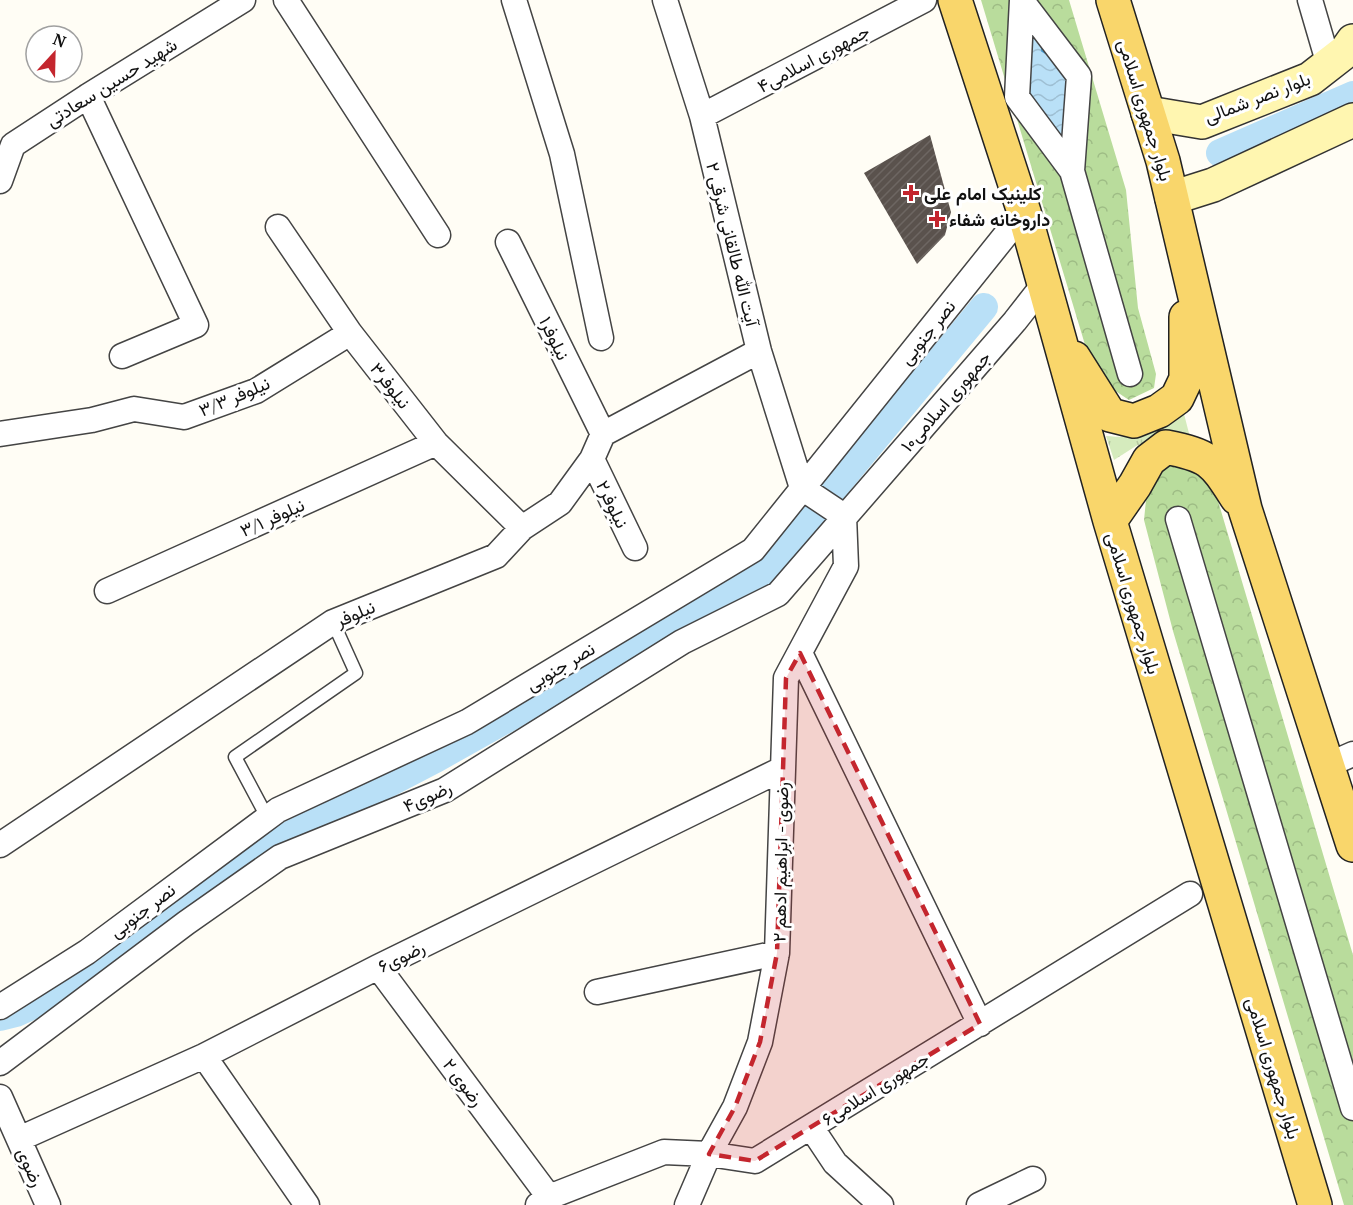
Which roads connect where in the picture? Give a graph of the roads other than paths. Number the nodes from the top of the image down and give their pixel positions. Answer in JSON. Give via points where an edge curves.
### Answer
{"nodes":[{"id":1,"x":243,"y":0,"type":"edge"},
{"id":2,"x":286,"y":0,"type":"edge"},
{"id":3,"x":514,"y":0,"type":"edge"},
{"id":4,"x":665,"y":0,"type":"edge"},
{"id":5,"x":924,"y":0,"type":"edge"},
{"id":6,"x":955,"y":0,"type":"edge"},
{"id":7,"x":1113,"y":0,"type":"edge"},
{"id":8,"x":1310,"y":0,"type":"edge"},
{"id":9,"x":1022,"y":1,"type":"edge"},
{"id":10,"x":1353,"y":40,"type":"edge"},
{"id":11,"x":1329,"y":65,"type":"junction"},
{"id":12,"x":88,"y":96,"type":"junction"},
{"id":13,"x":1148,"y":113,"type":"junction"},
{"id":14,"x":702,"y":116,"type":"junction"},
{"id":15,"x":1353,"y":120,"type":"edge"},
{"id":16,"x":1072,"y":171,"type":"junction"},
{"id":17,"x":0,"y":181,"type":"edge"},
{"id":18,"x":1172,"y":198,"type":"junction"},
{"id":19,"x":1024,"y":212,"type":"junction"},
{"id":20,"x":278,"y":227,"type":"dead end"},
{"id":21,"x":438,"y":235,"type":"dead end"},
{"id":22,"x":508,"y":242,"type":"dead end"},
{"id":23,"x":1185,"y":255,"type":"junction"},
{"id":24,"x":1044,"y":284,"type":"junction"},
{"id":25,"x":1054,"y":326,"type":"junction"},
{"id":26,"x":350,"y":333,"type":"junction"},
{"id":27,"x":601,"y":338,"type":"dead end"},
{"id":28,"x":759,"y":351,"type":"junction"},
{"id":29,"x":122,"y":356,"type":"dead end"},
{"id":30,"x":1130,"y":374,"type":"dead end"},
{"id":31,"x":0,"y":434,"type":"edge"},
{"id":32,"x":603,"y":434,"type":"junction"},
{"id":33,"x":436,"y":443,"type":"junction"},
{"id":34,"x":592,"y":459,"type":"junction"},
{"id":35,"x":802,"y":488,"type":"junction"},
{"id":36,"x":1245,"y":509,"type":"junction"},
{"id":37,"x":839,"y":512,"type":"junction"},
{"id":38,"x":1178,"y":519,"type":"dead end"},
{"id":39,"x":1110,"y":521,"type":"junction"},
{"id":40,"x":522,"y":528,"type":"junction"},
{"id":41,"x":634,"y":548,"type":"dead end"},
{"id":42,"x":107,"y":591,"type":"dead end"},
{"id":43,"x":333,"y":622,"type":"junction"},
{"id":44,"x":800,"y":653,"type":"junction"},
{"id":45,"x":1340,"y":760,"type":"edge"},
{"id":46,"x":782,"y":770,"type":"junction"},
{"id":47,"x":267,"y":817,"type":"junction"},
{"id":48,"x":0,"y":845,"type":"edge"},
{"id":49,"x":1353,"y":845,"type":"edge"},
{"id":50,"x":1190,"y":894,"type":"dead end"},
{"id":51,"x":777,"y":953,"type":"junction"},
{"id":52,"x":378,"y":967,"type":"junction"},
{"id":53,"x":597,"y":992,"type":"dead end"},
{"id":54,"x":0,"y":1007,"type":"edge"},
{"id":55,"x":980,"y":1024,"type":"junction"},
{"id":56,"x":204,"y":1056,"type":"junction"},
{"id":57,"x":0,"y":1063,"type":"edge"},
{"id":58,"x":0,"y":1097,"type":"edge"},
{"id":59,"x":1353,"y":1108,"type":"edge"},
{"id":60,"x":811,"y":1127,"type":"junction"},
{"id":61,"x":19,"y":1139,"type":"junction"},
{"id":62,"x":709,"y":1154,"type":"junction"},
{"id":63,"x":1033,"y":1179,"type":"dead end"},
{"id":64,"x":544,"y":1201,"type":"edge"},
{"id":65,"x":1308,"y":1202,"type":"edge"},
{"id":66,"x":48,"y":1205,"type":"edge"},
{"id":67,"x":307,"y":1205,"type":"edge"},
{"id":68,"x":687,"y":1205,"type":"edge"},
{"id":69,"x":881,"y":1205,"type":"edge"},
{"id":70,"x":979,"y":1205,"type":"edge"}],
"edges":[{"from":1,"to":12,"type":"street","name":"شهید حسین سعادتی"},
{"from":2,"to":21,"type":"street"},
{"from":3,"to":27,"type":"street","via":[[562,154]]},
{"from":4,"to":14,"type":"street","name":"آیت الله طالقانی شرقی ۲"},
{"from":5,"to":14,"type":"street","name":"جمهوری اسلامی۴"},
{"from":6,"to":19,"type":"main road","name":"بلوار جمهوری اسلامی"},
{"from":7,"to":13,"type":"main road","name":"بلوار جمهوری اسلامی"},
{"from":8,"to":11,"type":"street"},
{"from":9,"to":16,"type":"street","via":[[1017,97]]},
{"from":9,"to":16,"type":"street","via":[[1080,76]]},
{"from":10,"to":11,"type":"street","name":"بلوار نصر شمالی"},
{"from":11,"to":13,"type":"street","name":"بلوار نصر شمالی","via":[[1310,79],[1202,122]]},
{"from":12,"to":17,"type":"street","name":"شهید حسین سعادتی","via":[[13,145]]},
{"from":12,"to":29,"type":"street","via":[[196,325]]},
{"from":13,"to":18,"type":"main road","name":"بلوار جمهوری اسلامی"},
{"from":14,"to":28,"type":"street","name":"آیت الله طالقانی شرقی ۲"},
{"from":15,"to":18,"type":"street","via":[[1213,185]]},
{"from":16,"to":30,"type":"street"},
{"from":18,"to":23,"type":"main road","name":"بلوار جمهوری اسلامی"},
{"from":19,"to":24,"type":"main road","name":"بلوار جمهوری اسلامی"},
{"from":19,"to":35,"type":"street","name":"نصر جنوبی"},
{"from":20,"to":26,"type":"street","name":"نیلوفر۳"},
{"from":22,"to":32,"type":"street","name":"نیلوفر۱"},
{"from":23,"to":25,"type":"main road","via":[[1186,380],[1177,398],[1159,411],[1134,421],[1110,415]]},
{"from":23,"to":36,"type":"main road","name":"بلوار جمهوری اسلامی"},
{"from":24,"to":25,"type":"main road","name":"بلوار جمهوری اسلامی"},
{"from":24,"to":37,"type":"street","name":"جمهوری اسلامی۱۰","via":[[1015,321]]},
{"from":25,"to":39,"type":"main road","name":"بلوار جمهوری اسلامی"},
{"from":26,"to":31,"type":"street","name":"نیلوفر ۳/۳","via":[[256,391],[184,417],[134,409],[92,420]]},
{"from":26,"to":33,"type":"street","name":"نیلوفر۳"},
{"from":28,"to":32,"type":"street"},
{"from":28,"to":35,"type":"street","name":"آیت الله طالقانی شرقی ۲"},
{"from":32,"to":34,"type":"street","name":"نیلوفر"},
{"from":33,"to":40,"type":"street","name":"نیلوفر۳"},
{"from":33,"to":42,"type":"street","name":"نیلوفر ۳/۱"},
{"from":34,"to":40,"type":"street","name":"نیلوفر","via":[[560,503]]},
{"from":34,"to":41,"type":"street","name":"نیلوفر۲"},
{"from":35,"to":37,"type":"street"},
{"from":35,"to":47,"type":"street","name":"نصر جنوبی","via":[[753,550],[466,722]]},
{"from":36,"to":39,"type":"main road","via":[[1215,465],[1194,452],[1166,447],[1149,460]]},
{"from":36,"to":45,"type":"main road","name":"بلوار جمهوری اسلامی"},
{"from":37,"to":44,"type":"street","name":"رضوی - ابراهیم ادهم ۲","via":[[846,566]]},
{"from":37,"to":57,"type":"street","name":"رضوی۴","via":[[778,594],[681,642],[445,790],[280,857]]},
{"from":38,"to":59,"type":"street"},
{"from":39,"to":65,"type":"main road","name":"بلوار جمهوری اسلامی"},
{"from":40,"to":43,"type":"street","name":"نیلوفر","via":[[496,556]]},
{"from":43,"to":47,"type":"lane","via":[[356,673],[235,758]]},
{"from":43,"to":48,"type":"street","name":"نیلوفر"},
{"from":44,"to":46,"type":"street","name":"رضوی - ابراهیم ادهم ۲","via":[[786,678]]},
{"from":44,"to":55,"type":"street"},
{"from":45,"to":49,"type":"main road","name":"بلوار جمهوری اسلامی"},
{"from":46,"to":51,"type":"street","name":"رضوی - ابراهیم ادهم ۲"},
{"from":46,"to":52,"type":"street","name":"رضوی۶"},
{"from":47,"to":54,"type":"street","name":"نصر جنوبی","via":[[87,952]]},
{"from":50,"to":55,"type":"street","name":"جمهوری اسلامی۶"},
{"from":51,"to":53,"type":"street"},
{"from":51,"to":62,"type":"street","name":"رضوی - ابراهیم ادهم ۲","via":[[760,1042],[735,1107]]},
{"from":52,"to":56,"type":"street","name":"رضوی۶"},
{"from":52,"to":64,"type":"street","name":"رضوی ۲"},
{"from":55,"to":60,"type":"street","name":"جمهوری اسلامی۶"},
{"from":56,"to":61,"type":"street","name":"رضوی۶"},
{"from":56,"to":67,"type":"street"},
{"from":58,"to":61,"type":"street","name":"رضوی"},
{"from":60,"to":62,"type":"street","name":"جمهوری اسلامی۶","via":[[754,1161]]},
{"from":60,"to":69,"type":"street","via":[[836,1163]]},
{"from":61,"to":66,"type":"street","name":"رضوی"},
{"from":62,"to":64,"type":"street","name":"جمهوری اسلامی۶","via":[[663,1152]]},
{"from":62,"to":68,"type":"street","name":"رضوی - ابراهیم ادهم ۲"},
{"from":63,"to":70,"type":"street"}]}
